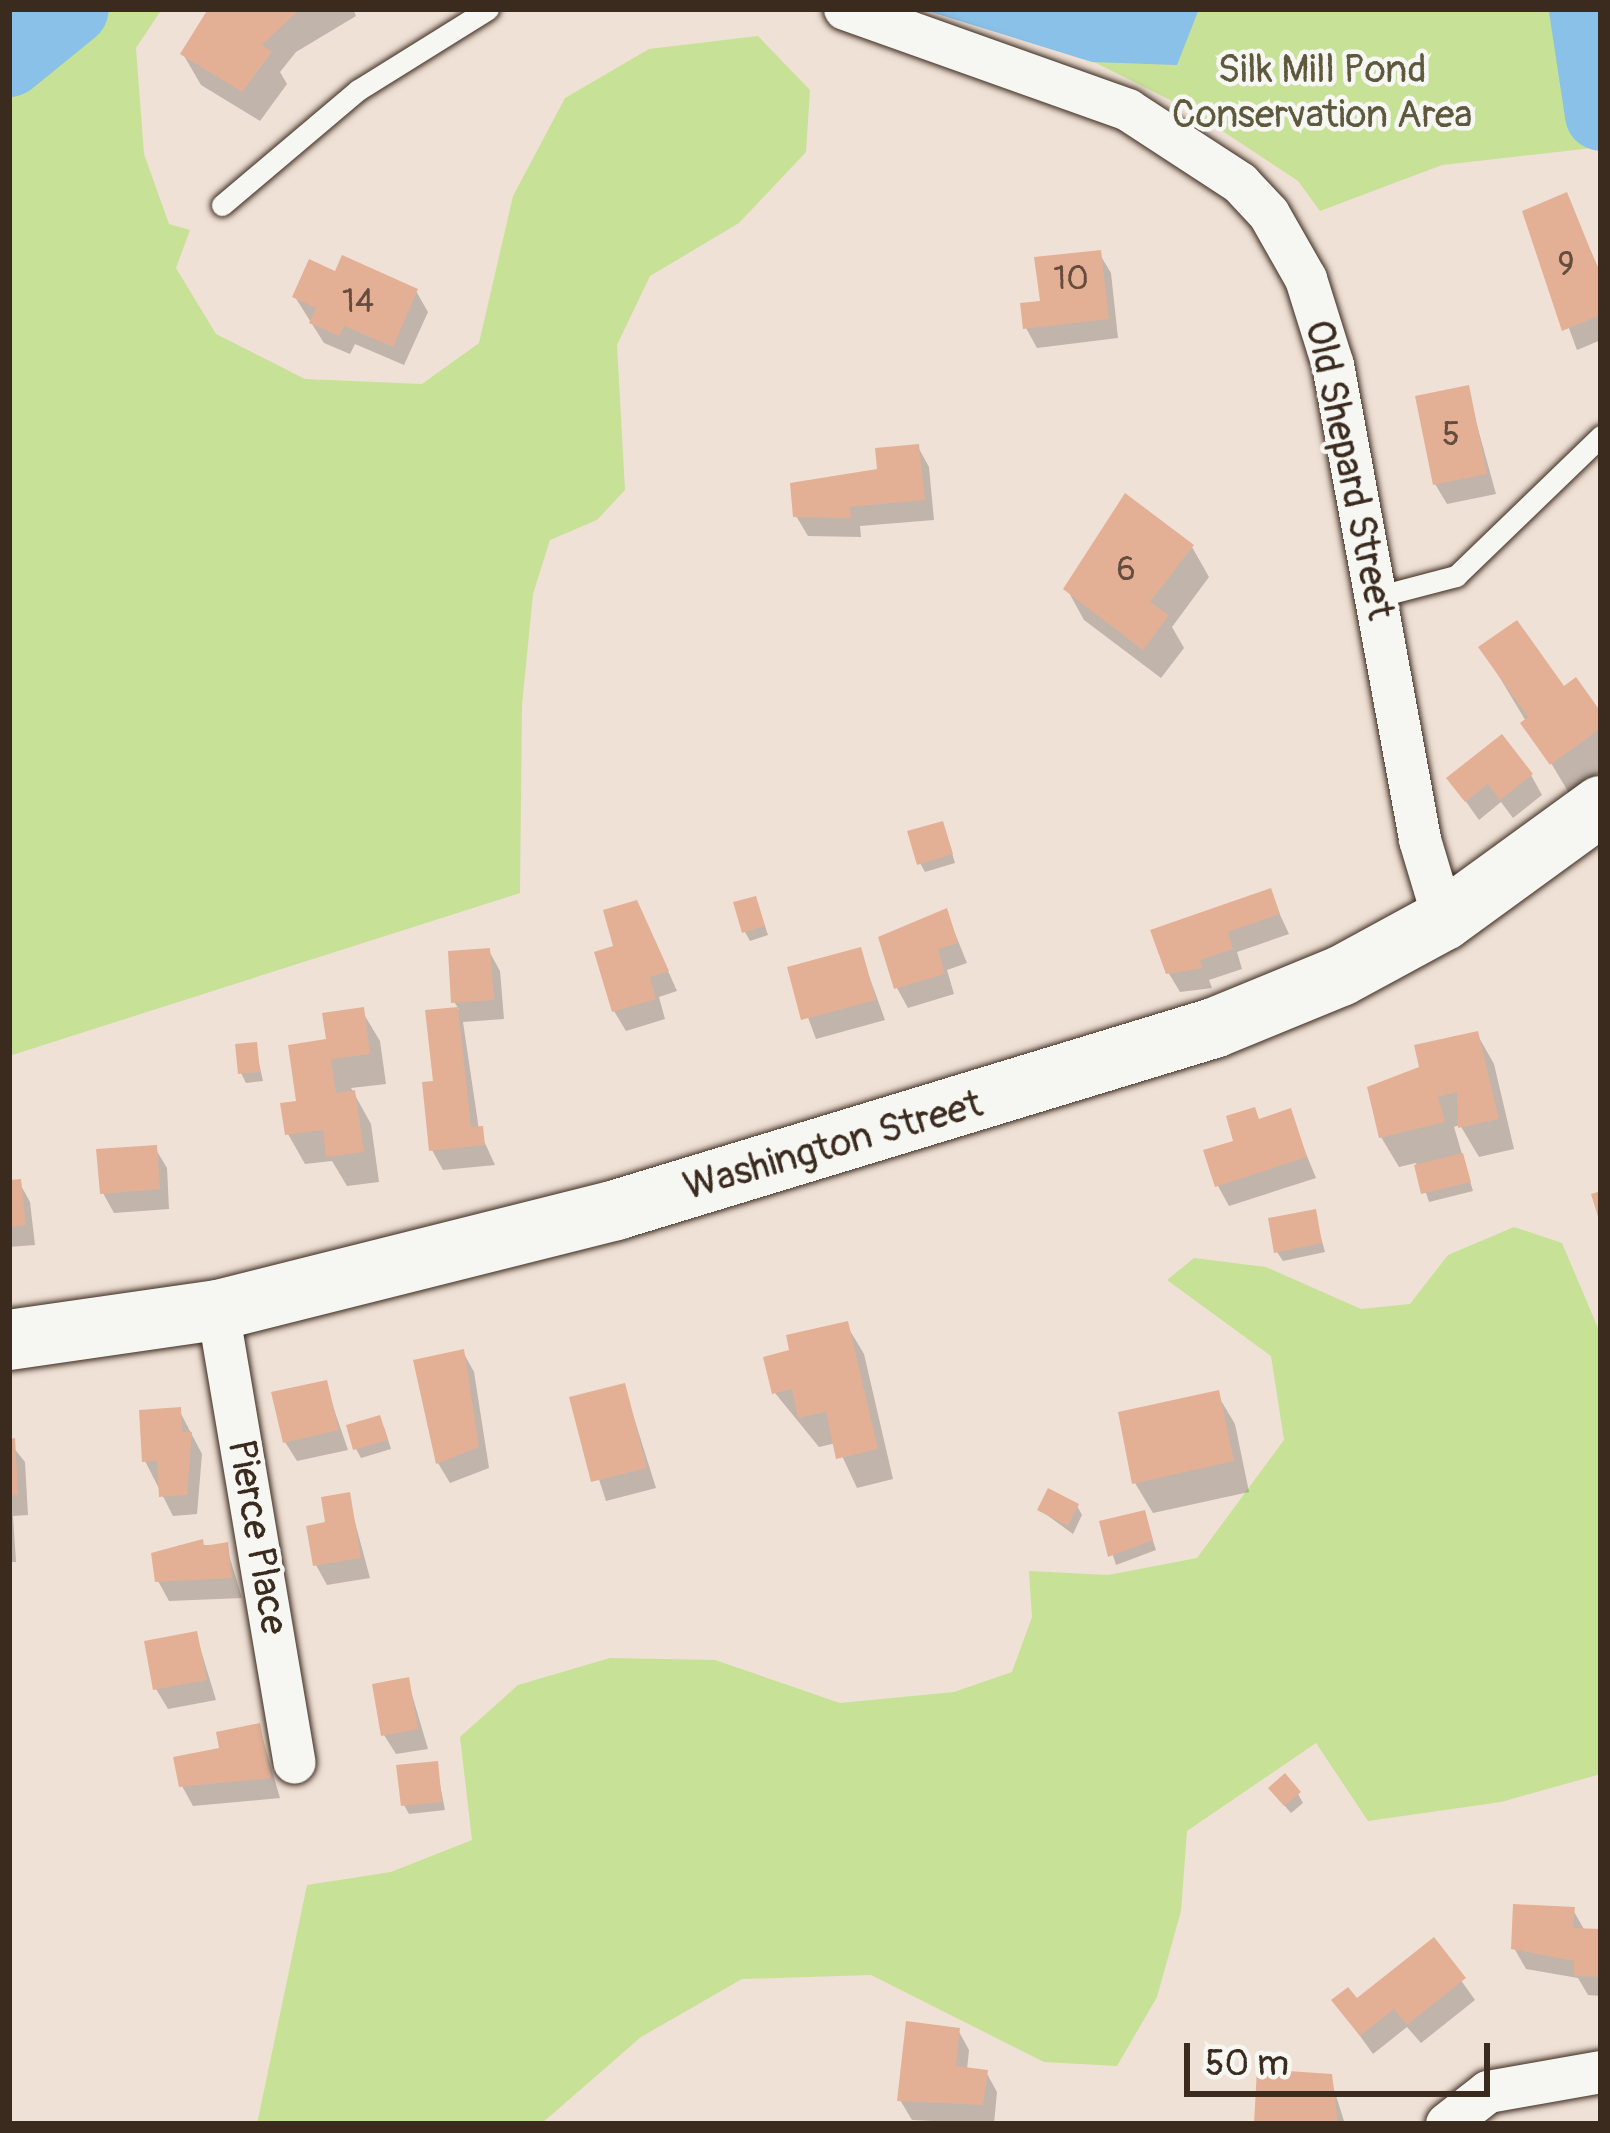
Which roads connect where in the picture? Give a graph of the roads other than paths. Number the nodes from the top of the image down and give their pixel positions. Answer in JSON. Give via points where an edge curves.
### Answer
{"nodes":[{"id":1,"x":488,"y":9,"type":"edge"},
{"id":2,"x":845,"y":9,"type":"edge"},
{"id":3,"x":222,"y":206,"type":"dead end"},
{"id":4,"x":1601,"y":436,"type":"edge"},
{"id":5,"x":1376,"y":597,"type":"junction"},
{"id":6,"x":1601,"y":806,"type":"edge"},
{"id":7,"x":1444,"y":920,"type":"junction"},
{"id":8,"x":218,"y":1310,"type":"junction"},
{"id":9,"x":9,"y":1340,"type":"edge"},
{"id":10,"x":295,"y":1763,"type":"dead end"},
{"id":11,"x":1601,"y":2072,"type":"edge"},
{"id":12,"x":1448,"y":2124,"type":"edge"}],
"edges":[{"from":1,"to":3,"type":"lane","via":[[358,90]]},
{"from":2,"to":5,"type":"street","name":"Old Shepard Street","via":[[1128,110],[1240,183],[1269,214],[1322,321]]},
{"from":4,"to":5,"type":"lane","via":[[1456,576]]},
{"from":5,"to":7,"type":"street","name":"Old Shepard Street","via":[[1420,840]]},
{"from":6,"to":7,"type":"main road","name":"Washington Street"},
{"from":7,"to":8,"type":"main road","name":"Washington Street","via":[[1341,976],[1089,1070],[616,1210]]},
{"from":8,"to":9,"type":"main road","name":"Washington Street"},
{"from":8,"to":10,"type":"street","name":"Pierce Place"},
{"from":11,"to":12,"type":"street","via":[[1488,2092]]}]}
